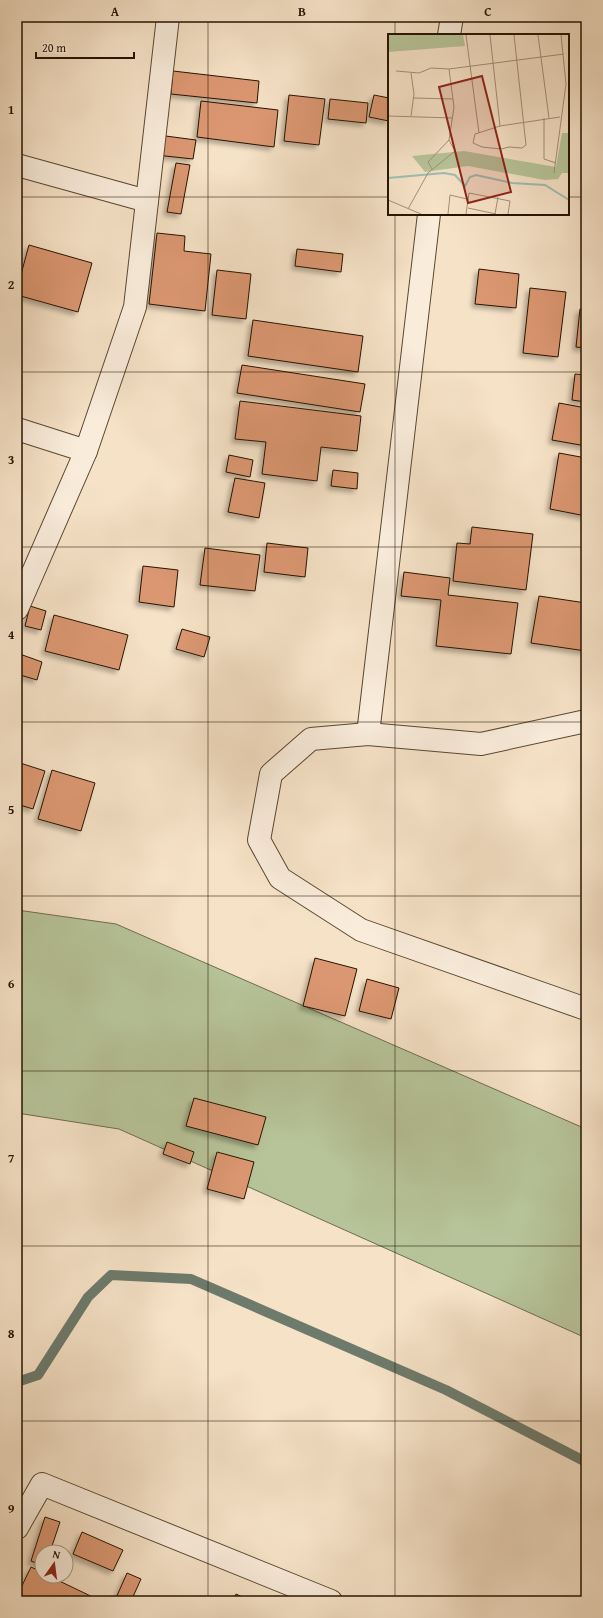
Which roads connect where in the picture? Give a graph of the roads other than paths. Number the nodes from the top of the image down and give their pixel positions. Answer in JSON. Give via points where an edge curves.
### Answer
{"nodes":[{"id":1,"x":168,"y":17,"type":"edge"},
{"id":2,"x":452,"y":17,"type":"edge"},
{"id":3,"x":449,"y":34,"type":"edge"},
{"id":4,"x":17,"y":165,"type":"edge"},
{"id":5,"x":147,"y":201,"type":"junction"},
{"id":6,"x":429,"y":215,"type":"edge"},
{"id":7,"x":17,"y":429,"type":"edge"},
{"id":8,"x":86,"y":451,"type":"junction"},
{"id":9,"x":17,"y":609,"type":"edge"},
{"id":10,"x":586,"y":721,"type":"edge"},
{"id":11,"x":368,"y":734,"type":"junction"},
{"id":12,"x":586,"y":1009,"type":"edge"},
{"id":13,"x":17,"y":1528,"type":"edge"},
{"id":14,"x":331,"y":1601,"type":"edge"}],
"edges":[{"from":1,"to":5,"type":"street"},
{"from":2,"to":3,"type":"street"},
{"from":4,"to":5,"type":"street"},
{"from":5,"to":8,"type":"street","via":[[135,307]]},
{"from":6,"to":11,"type":"street"},
{"from":7,"to":8,"type":"street"},
{"from":8,"to":9,"type":"street"},
{"from":10,"to":11,"type":"street","via":[[481,744]]},
{"from":11,"to":12,"type":"street","via":[[311,739],[271,774],[259,840],[280,878],[361,930]]},
{"from":13,"to":14,"type":"street","via":[[42,1484]]}]}
